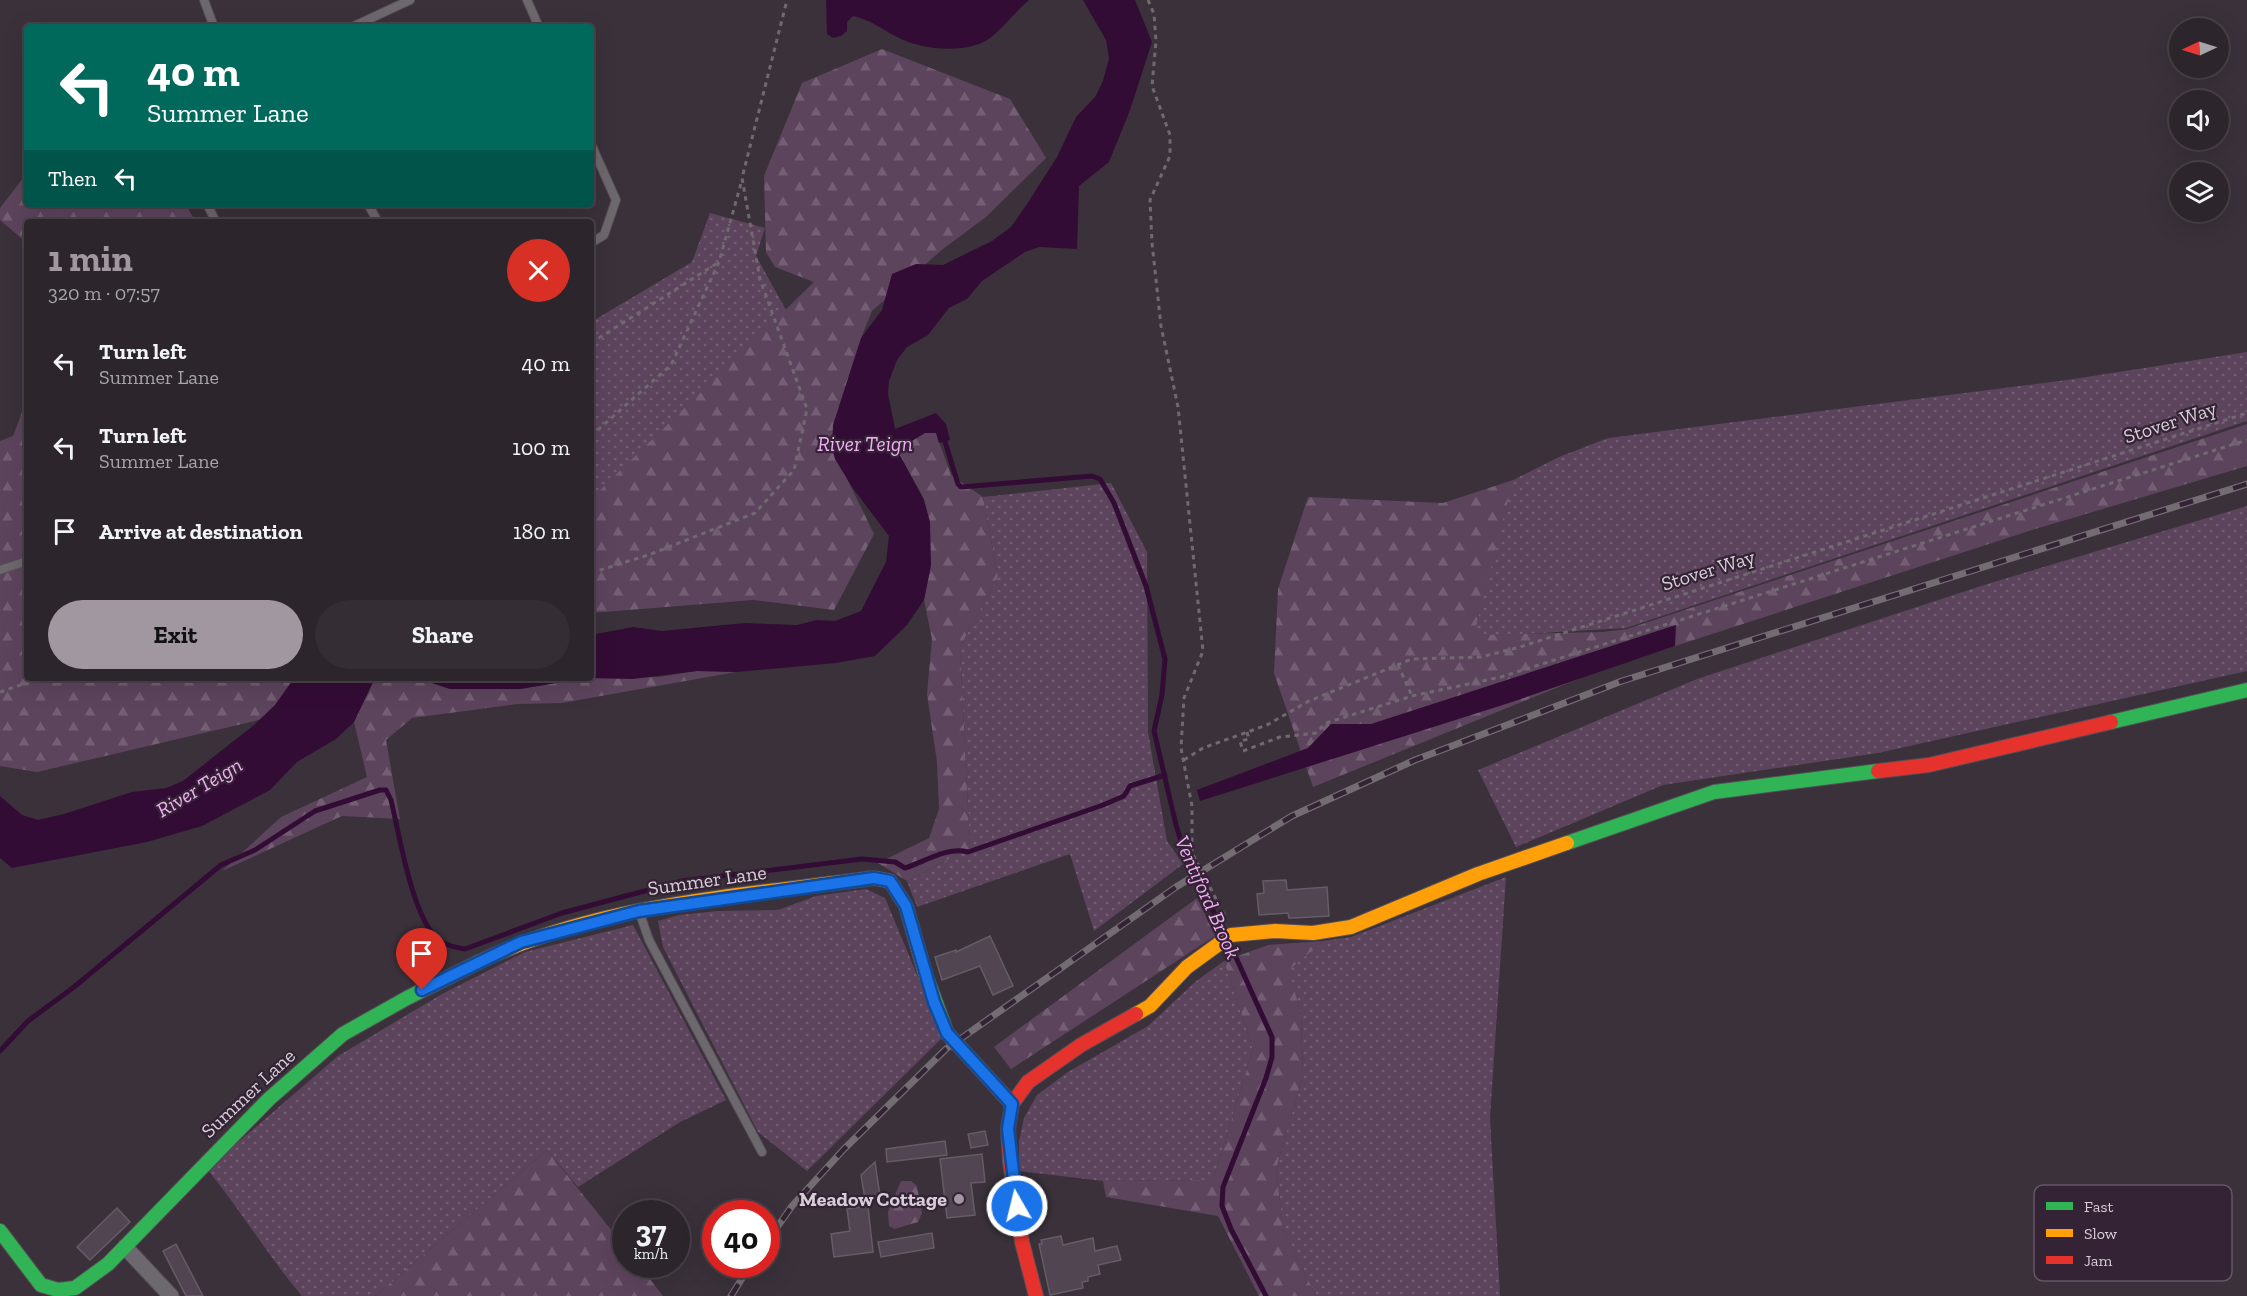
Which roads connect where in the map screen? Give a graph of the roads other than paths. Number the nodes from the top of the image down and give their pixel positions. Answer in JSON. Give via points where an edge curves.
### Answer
{"nodes":[{"id":1,"x":204,"y":0,"type":"edge"},
{"id":2,"x":410,"y":0,"type":"edge"},
{"id":3,"x":527,"y":0,"type":"edge"},
{"id":4,"x":213,"y":24,"type":"edge"},
{"id":5,"x":358,"y":24,"type":"edge"},
{"id":6,"x":538,"y":24,"type":"edge"},
{"id":7,"x":594,"y":151,"type":"edge"},
{"id":8,"x":594,"y":241,"type":"edge"},
{"id":9,"x":24,"y":562,"type":"edge"},
{"id":10,"x":0,"y":570,"type":"edge"},
{"id":11,"x":2247,"y":690,"type":"edge"},
{"id":12,"x":639,"y":911,"type":"junction"},
{"id":13,"x":1012,"y":1104,"type":"junction"},
{"id":14,"x":762,"y":1152,"type":"dead end"},
{"id":15,"x":0,"y":1231,"type":"edge"},
{"id":16,"x":125,"y":1247,"type":"junction"},
{"id":17,"x":171,"y":1296,"type":"edge"},
{"id":18,"x":1036,"y":1296,"type":"edge"}],
"edges":[{"from":1,"to":4,"type":"lane"},
{"from":2,"to":5,"type":"lane"},
{"from":3,"to":6,"type":"lane"},
{"from":7,"to":8,"type":"lane","via":[[616,200],[604,235]]},
{"from":9,"to":10,"type":"lane"},
{"from":11,"to":13,"type":"street","via":[[1929,765],[1714,792],[1479,874],[1351,927],[1313,933],[1233,934],[1187,967],[1150,1006],[1081,1045],[1028,1082]]},
{"from":12,"to":13,"type":"street","name":"Summer Lane","via":[[874,878],[890,881],[906,906],[947,1033]]},
{"from":12,"to":14,"type":"lane","via":[[650,940]]},
{"from":12,"to":16,"type":"street","name":"Summer Lane","via":[[521,942],[343,1034],[269,1099]]},
{"from":13,"to":18,"type":"street","via":[[1008,1129],[1010,1161],[1022,1242]]},
{"from":15,"to":16,"type":"street","name":"Summer Lane","via":[[41,1285],[58,1290],[75,1288]]},
{"from":16,"to":17,"type":"street"}]}
